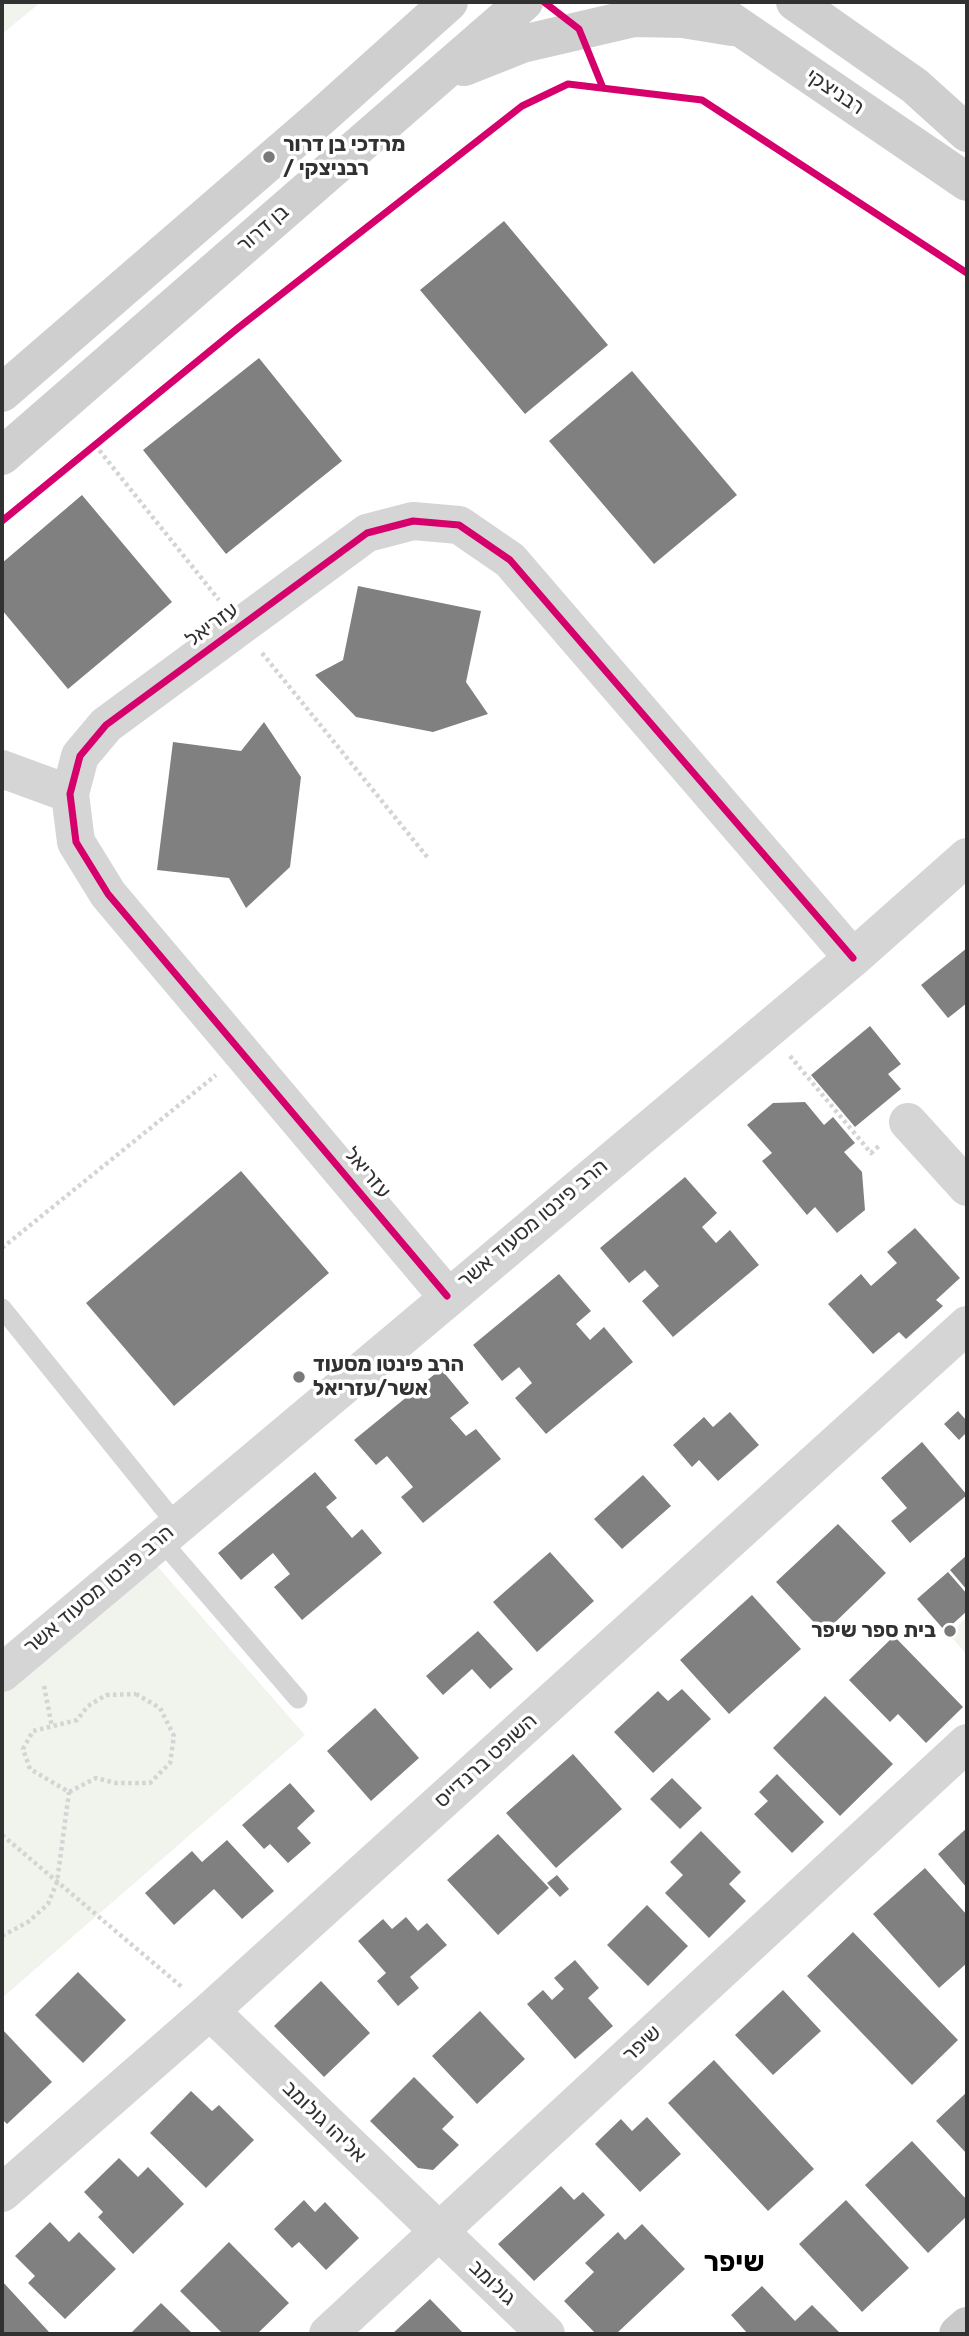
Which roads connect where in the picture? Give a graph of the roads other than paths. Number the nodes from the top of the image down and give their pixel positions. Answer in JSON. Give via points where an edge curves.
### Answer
{"nodes":[{"id":1,"x":449,"y":2,"type":"edge"},
{"id":2,"x":524,"y":2,"type":"edge"},
{"id":3,"x":703,"y":2,"type":"edge"},
{"id":4,"x":794,"y":2,"type":"edge"},
{"id":5,"x":420,"y":17,"type":"edge"},
{"id":6,"x":742,"y":29,"type":"junction"},
{"id":7,"x":436,"y":78,"type":"junction"},
{"id":8,"x":967,"y":133,"type":"edge"},
{"id":9,"x":967,"y":182,"type":"edge"},
{"id":10,"x":2,"y":393,"type":"edge"},
{"id":11,"x":2,"y":456,"type":"edge"},
{"id":12,"x":2,"y":769,"type":"edge"},
{"id":13,"x":70,"y":794,"type":"junction"},
{"id":14,"x":967,"y":857,"type":"edge"},
{"id":15,"x":853,"y":958,"type":"junction"},
{"id":16,"x":908,"y":1122,"type":"road end"},
{"id":17,"x":967,"y":1187,"type":"edge"},
{"id":18,"x":447,"y":1296,"type":"junction"},
{"id":19,"x":2,"y":1308,"type":"edge"},
{"id":20,"x":967,"y":1325,"type":"edge"},
{"id":21,"x":168,"y":1532,"type":"junction"},
{"id":22,"x":2,"y":1673,"type":"edge"},
{"id":23,"x":299,"y":1699,"type":"dead end"},
{"id":24,"x":963,"y":1755,"type":"edge"},
{"id":25,"x":210,"y":2011,"type":"junction"},
{"id":26,"x":2,"y":2193,"type":"edge"},
{"id":27,"x":438,"y":2232,"type":"junction"},
{"id":28,"x":967,"y":2326,"type":"edge"},
{"id":29,"x":328,"y":2334,"type":"edge"},
{"id":30,"x":546,"y":2334,"type":"edge"},
{"id":31,"x":958,"y":2334,"type":"edge"}],
"edges":[{"from":1,"to":5,"type":"street"},
{"from":2,"to":7,"type":"street","name":"בן דרור"},
{"from":3,"to":6,"type":"street","name":"רבניצקי"},
{"from":4,"to":8,"type":"street","via":[[915,86]]},
{"from":5,"to":10,"type":"street"},
{"from":6,"to":7,"type":"street","via":[[683,19],[634,18],[522,44]]},
{"from":6,"to":9,"type":"street","name":"רבניצקי"},
{"from":7,"to":11,"type":"street","name":"בן דרור"},
{"from":12,"to":13,"type":"street"},
{"from":13,"to":15,"type":"street","name":"עזריאל","via":[[80,756],[106,725],[367,533],[413,521],[459,525],[510,560]]},
{"from":13,"to":18,"type":"street","name":"עזריאל","via":[[76,842],[108,894]]},
{"from":14,"to":15,"type":"street","name":"הרב פינטו מסעוד אשר"},
{"from":15,"to":18,"type":"street","name":"הרב פינטו מסעוד אשר"},
{"from":16,"to":17,"type":"street"},
{"from":18,"to":21,"type":"street","name":"הרב פינטו מסעוד אשר"},
{"from":19,"to":21,"type":"lane"},
{"from":20,"to":25,"type":"street","name":"השופט ברנדייס"},
{"from":21,"to":22,"type":"street","name":"הרב פינטו מסעוד אשר"},
{"from":21,"to":23,"type":"lane"},
{"from":24,"to":27,"type":"street","name":"שיפר"},
{"from":25,"to":26,"type":"street","name":"השופט ברנדייס"},
{"from":25,"to":27,"type":"street","name":"אליהו גולומב"},
{"from":27,"to":29,"type":"street","name":"שיפר"},
{"from":27,"to":30,"type":"street","name":"גולומב"},
{"from":28,"to":31,"type":"main road"}]}
